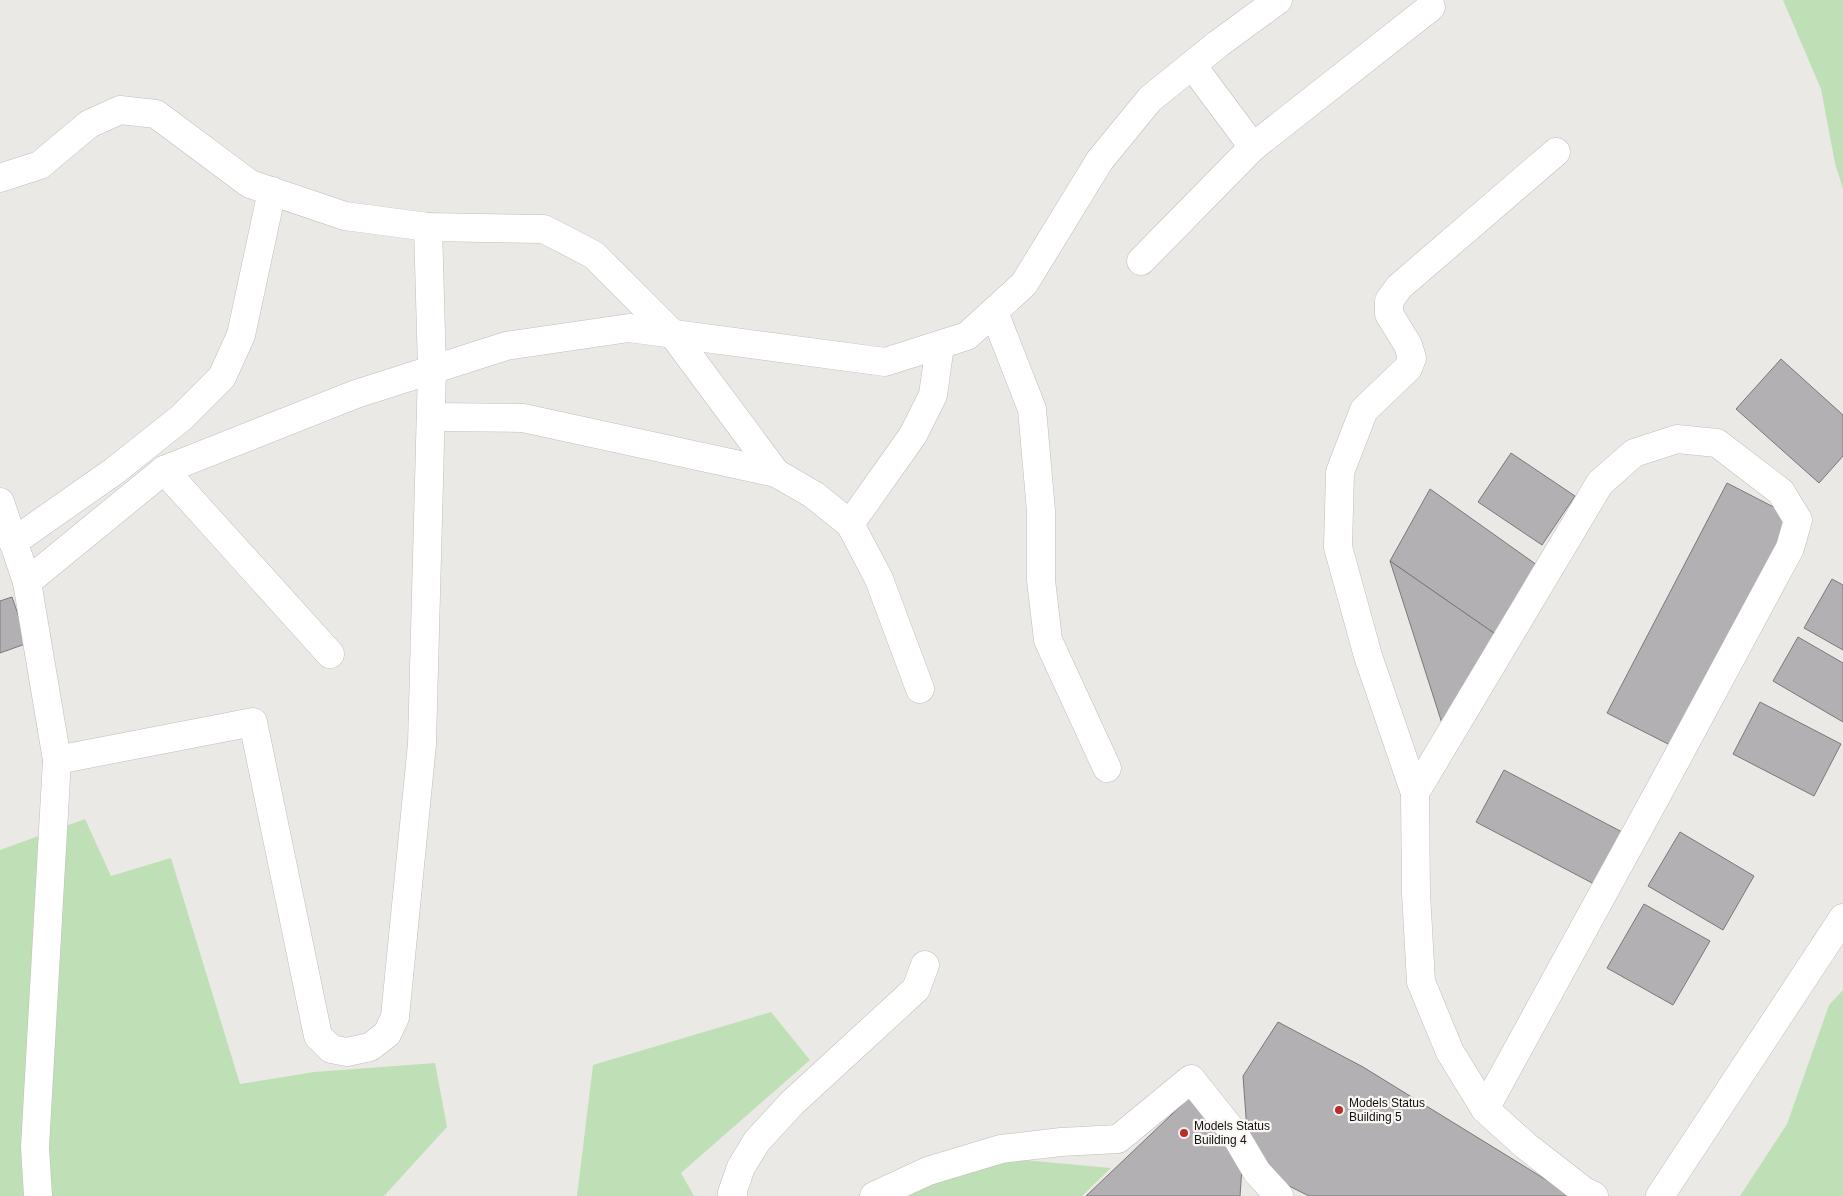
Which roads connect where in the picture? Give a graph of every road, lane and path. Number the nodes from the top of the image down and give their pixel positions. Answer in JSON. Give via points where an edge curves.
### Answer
{"nodes":[{"id":1,"x":1278,"y":0,"type":"edge"},
{"id":2,"x":1431,"y":7,"type":"dead end"},
{"id":3,"x":1192,"y":66,"type":"junction"},
{"id":4,"x":1253,"y":147,"type":"junction"},
{"id":5,"x":1556,"y":152,"type":"dead end"},
{"id":6,"x":0,"y":178,"type":"edge"},
{"id":7,"x":272,"y":191,"type":"junction"},
{"id":8,"x":428,"y":226,"type":"junction"},
{"id":9,"x":1141,"y":261,"type":"dead end"},
{"id":10,"x":994,"y":312,"type":"junction"},
{"id":11,"x":672,"y":333,"type":"junction"},
{"id":12,"x":940,"y":345,"type":"junction"},
{"id":13,"x":432,"y":369,"type":"junction"},
{"id":14,"x":431,"y":417,"type":"junction"},
{"id":15,"x":164,"y":470,"type":"junction"},
{"id":16,"x":776,"y":474,"type":"junction"},
{"id":17,"x":0,"y":502,"type":"edge"},
{"id":18,"x":850,"y":524,"type":"junction"},
{"id":19,"x":13,"y":542,"type":"junction"},
{"id":20,"x":27,"y":582,"type":"junction"},
{"id":21,"x":330,"y":654,"type":"dead end"},
{"id":22,"x":920,"y":688,"type":"dead end"},
{"id":23,"x":57,"y":760,"type":"junction"},
{"id":24,"x":1107,"y":768,"type":"dead end"},
{"id":25,"x":1415,"y":793,"type":"junction"},
{"id":26,"x":1843,"y":918,"type":"edge"},
{"id":27,"x":925,"y":965,"type":"dead end"},
{"id":28,"x":1486,"y":1109,"type":"junction"},
{"id":29,"x":38,"y":1196,"type":"edge"},
{"id":30,"x":733,"y":1196,"type":"edge"},
{"id":31,"x":874,"y":1196,"type":"edge"},
{"id":32,"x":1280,"y":1196,"type":"edge"},
{"id":33,"x":1594,"y":1196,"type":"edge"},
{"id":34,"x":1660,"y":1196,"type":"edge"}],
"edges":[{"from":1,"to":3,"type":"street"},
{"from":2,"to":4,"type":"street"},
{"from":3,"to":4,"type":"street"},
{"from":3,"to":10,"type":"street","via":[[1150,99],[1100,160],[1024,284]]},
{"from":4,"to":9,"type":"street"},
{"from":5,"to":25,"type":"street","via":[[1399,287],[1389,301],[1388,314],[1408,345],[1412,358],[1408,368],[1364,410],[1340,472],[1338,547],[1368,656]]},
{"from":6,"to":7,"type":"street","via":[[40,165],[89,124],[120,110],[156,114],[250,184]]},
{"from":7,"to":8,"type":"street","via":[[345,216]]},
{"from":7,"to":19,"type":"street","via":[[241,335],[222,377],[181,418],[113,472]]},
{"from":8,"to":11,"type":"street","via":[[544,229],[594,254]]},
{"from":8,"to":13,"type":"street"},
{"from":10,"to":12,"type":"street","via":[[967,336]]},
{"from":10,"to":24,"type":"street","via":[[1032,409],[1041,511],[1041,580],[1048,640]]},
{"from":11,"to":12,"type":"street","via":[[886,362]]},
{"from":11,"to":13,"type":"street","via":[[629,328],[506,346]]},
{"from":11,"to":16,"type":"street"},
{"from":12,"to":18,"type":"street","via":[[933,395],[913,435]]},
{"from":13,"to":14,"type":"street"},
{"from":13,"to":15,"type":"street","via":[[356,394]]},
{"from":14,"to":16,"type":"street","via":[[523,418]]},
{"from":14,"to":23,"type":"street","via":[[422,744],[395,1017],[387,1034],[370,1047],[347,1052],[331,1049],[318,1036],[253,722]]},
{"from":15,"to":20,"type":"street"},
{"from":15,"to":21,"type":"street"},
{"from":16,"to":18,"type":"street","via":[[814,495]]},
{"from":17,"to":19,"type":"street"},
{"from":18,"to":22,"type":"street","via":[[879,579]]},
{"from":19,"to":20,"type":"street"},
{"from":20,"to":23,"type":"street"},
{"from":23,"to":29,"type":"street","via":[[35,1147]]},
{"from":25,"to":28,"type":"street","via":[[1421,982],[1450,1052]]},
{"from":25,"to":28,"type":"street","via":[[1600,483],[1634,453],[1677,439],[1717,443],[1782,492],[1798,520],[1790,548]]},
{"from":26,"to":34,"type":"street"},
{"from":27,"to":30,"type":"street","via":[[916,989],[792,1104],[757,1141],[741,1167]]},
{"from":28,"to":33,"type":"street","via":[[1526,1146]]},
{"from":31,"to":32,"type":"street","via":[[928,1171],[1001,1149],[1118,1139],[1191,1079],[1234,1133],[1257,1172]]}]}
